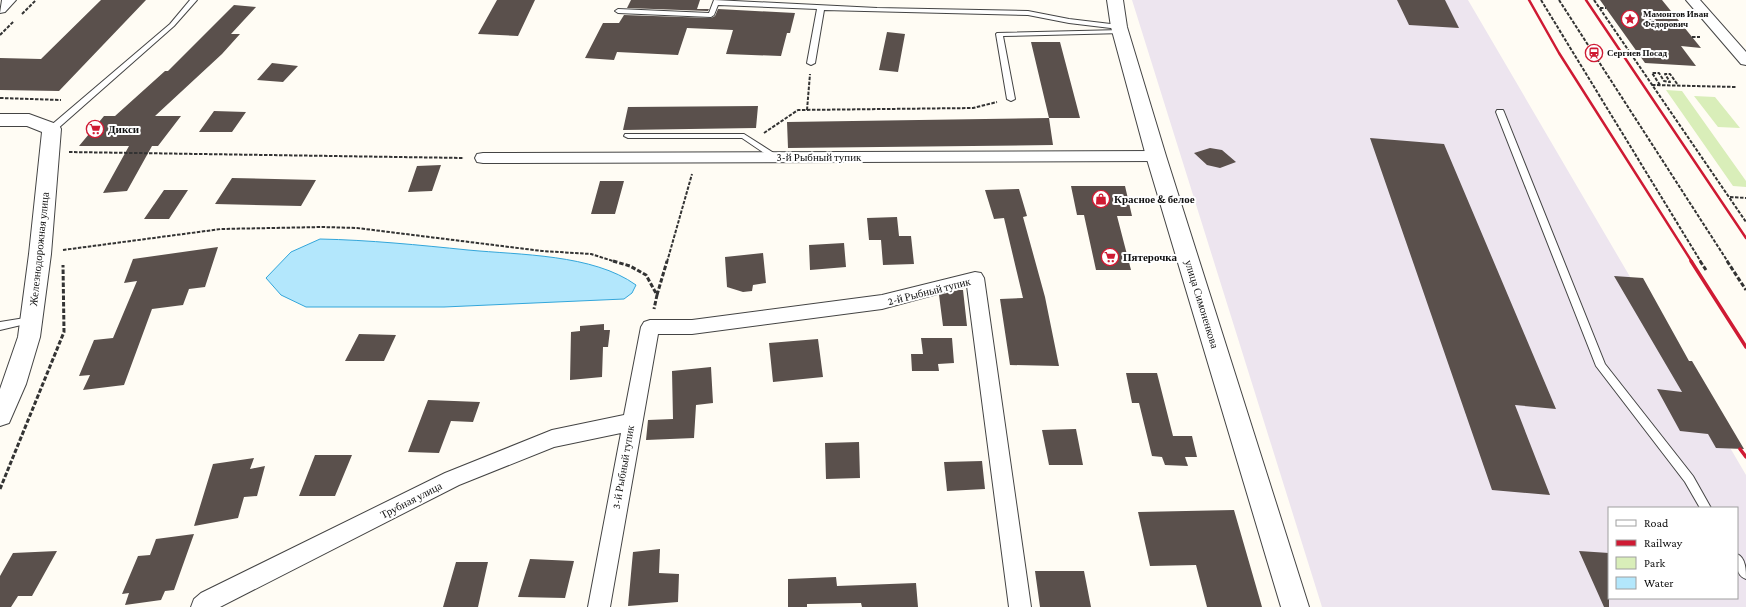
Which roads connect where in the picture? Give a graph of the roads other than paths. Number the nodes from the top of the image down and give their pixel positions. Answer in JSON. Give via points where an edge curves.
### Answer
{"nodes":[{"id":1,"x":9,"y":0,"type":"edge"},
{"id":2,"x":194,"y":0,"type":"edge"},
{"id":3,"x":1115,"y":0,"type":"edge"},
{"id":4,"x":1693,"y":0,"type":"edge"},
{"id":5,"x":716,"y":1,"type":"edge"},
{"id":6,"x":821,"y":7,"type":"junction"},
{"id":7,"x":0,"y":9,"type":"edge"},
{"id":8,"x":618,"y":11,"type":"dead end"},
{"id":9,"x":1120,"y":30,"type":"junction"},
{"id":10,"x":1746,"y":61,"type":"edge"},
{"id":11,"x":811,"y":63,"type":"road end"},
{"id":12,"x":1011,"y":99,"type":"road end"},
{"id":13,"x":1500,"y":112,"type":"dead end"},
{"id":14,"x":0,"y":120,"type":"edge"},
{"id":15,"x":52,"y":129,"type":"junction"},
{"id":16,"x":628,"y":136,"type":"dead end"},
{"id":17,"x":1156,"y":156,"type":"junction"},
{"id":18,"x":483,"y":158,"type":"road end"},
{"id":19,"x":776,"y":158,"type":"junction"},
{"id":20,"x":31,"y":320,"type":"junction"},
{"id":21,"x":0,"y":326,"type":"edge"},
{"id":22,"x":650,"y":327,"type":"joint"},
{"id":23,"x":0,"y":416,"type":"edge"},
{"id":24,"x":631,"y":422,"type":"junction"},
{"id":25,"x":1705,"y":507,"type":"edge"},
{"id":26,"x":1738,"y":561,"type":"edge"},
{"id":27,"x":1746,"y":574,"type":"edge"},
{"id":28,"x":202,"y":607,"type":"edge"},
{"id":29,"x":599,"y":607,"type":"edge"},
{"id":30,"x":1020,"y":607,"type":"edge"},
{"id":31,"x":1296,"y":607,"type":"edge"}],
"edges":[{"from":1,"to":7,"type":"street"},
{"from":2,"to":15,"type":"lane","via":[[172,25]]},
{"from":3,"to":9,"type":"street","name":"улица Симоненкова"},
{"from":4,"to":10,"type":"street"},
{"from":5,"to":6,"type":"lane"},
{"from":5,"to":8,"type":"lane","via":[[712,15]]},
{"from":6,"to":9,"type":"lane","via":[[1028,13]]},
{"from":6,"to":11,"type":"lane"},
{"from":9,"to":12,"type":"lane","via":[[999,34]]},
{"from":9,"to":17,"type":"street","name":"улица Симоненкова"},
{"from":13,"to":25,"type":"lane","via":[[1601,366],[1689,479]]},
{"from":14,"to":15,"type":"street","via":[[29,120]]},
{"from":15,"to":20,"type":"street","name":"Железнодорожная улица"},
{"from":16,"to":19,"type":"lane","via":[[744,136]]},
{"from":17,"to":19,"type":"street","name":"3-й Рыбный тупик"},
{"from":17,"to":31,"type":"street","name":"улица Симоненкова"},
{"from":18,"to":19,"type":"street","name":"3-й Рыбный тупик"},
{"from":20,"to":21,"type":"lane"},
{"from":20,"to":23,"type":"street","name":"Железнодорожная улица","via":[[29,337],[14,384]]},
{"from":22,"to":24,"type":"street","name":"3-й Рыбный тупик"},
{"from":22,"to":30,"type":"street","name":"2-й Рыбный тупик","via":[[692,327],[882,302],[974,278]]},
{"from":24,"to":28,"type":"street","name":"Трубная улица","via":[[552,440],[452,479],[209,601]]},
{"from":24,"to":29,"type":"street","name":"3-й Рыбный тупик"},
{"from":26,"to":27,"type":"lane"}]}
